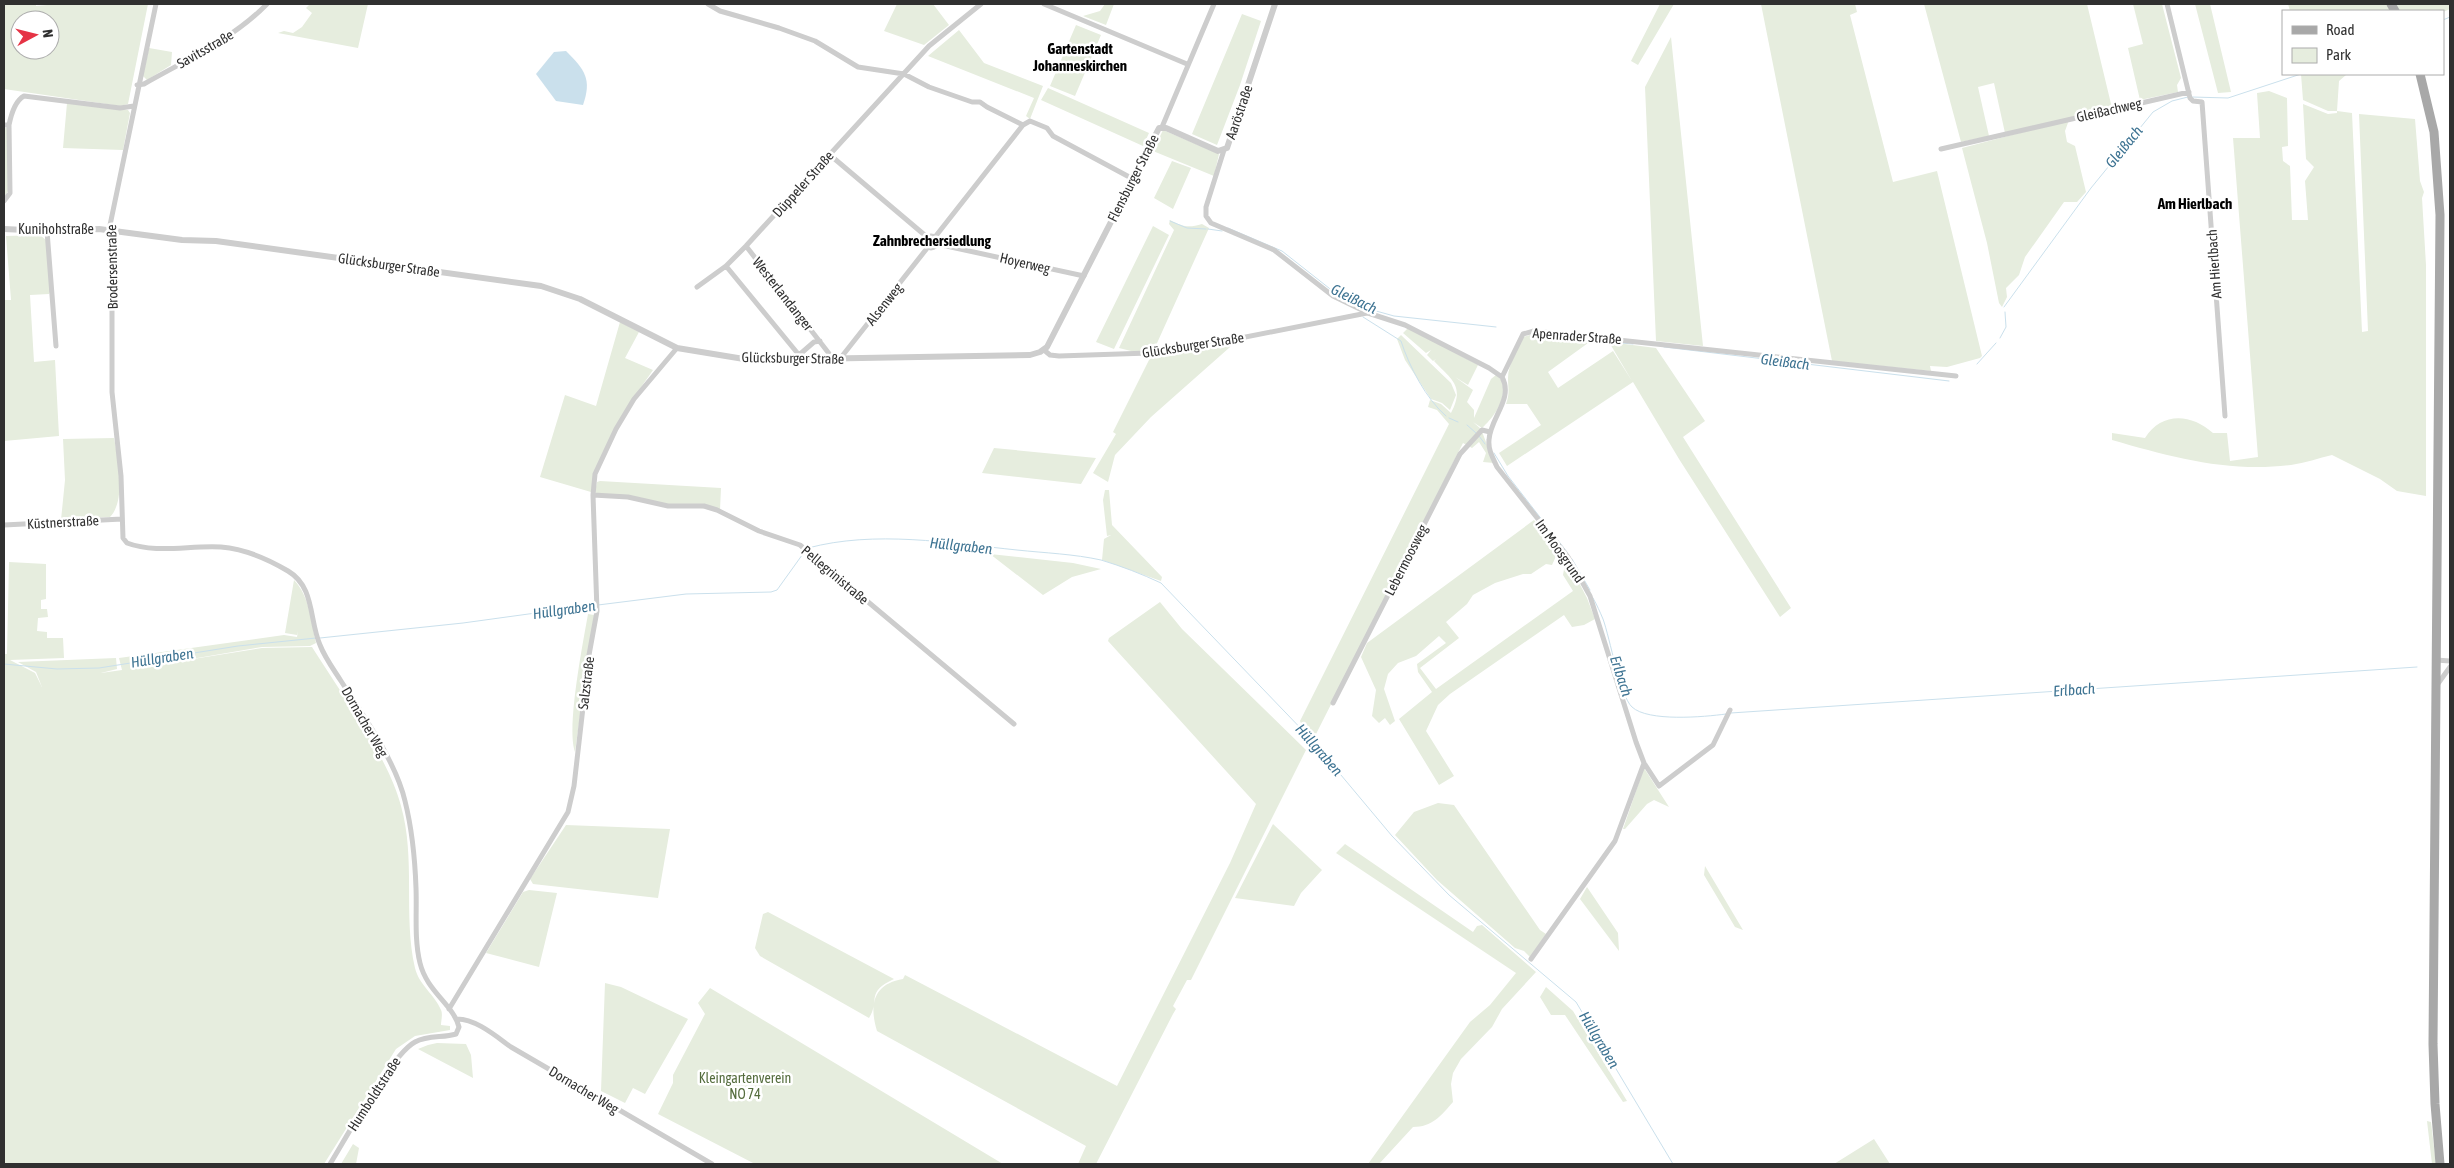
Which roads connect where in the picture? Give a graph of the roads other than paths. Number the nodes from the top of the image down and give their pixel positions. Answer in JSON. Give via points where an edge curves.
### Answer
{"nodes":[{"id":1,"x":156,"y":4,"type":"edge"},
{"id":2,"x":267,"y":4,"type":"edge"},
{"id":3,"x":708,"y":4,"type":"edge"},
{"id":4,"x":981,"y":4,"type":"edge"},
{"id":5,"x":1044,"y":4,"type":"edge"},
{"id":6,"x":1214,"y":4,"type":"edge"},
{"id":7,"x":1275,"y":4,"type":"edge"},
{"id":8,"x":2167,"y":4,"type":"edge"},
{"id":9,"x":1187,"y":64,"type":"junction"},
{"id":10,"x":904,"y":74,"type":"junction"},
{"id":11,"x":2420,"y":75,"type":"edge"},
{"id":12,"x":137,"y":85,"type":"junction"},
{"id":13,"x":2189,"y":95,"type":"junction"},
{"id":14,"x":134,"y":106,"type":"junction"},
{"id":15,"x":6,"y":125,"type":"edge"},
{"id":16,"x":1023,"y":125,"type":"junction"},
{"id":17,"x":1162,"y":127,"type":"junction"},
{"id":18,"x":1942,"y":149,"type":"dead end"},
{"id":19,"x":1224,"y":150,"type":"junction"},
{"id":20,"x":830,"y":155,"type":"junction"},
{"id":21,"x":1133,"y":179,"type":"junction"},
{"id":22,"x":4,"y":201,"type":"edge"},
{"id":23,"x":4,"y":229,"type":"edge"},
{"id":24,"x":109,"y":230,"type":"junction"},
{"id":25,"x":47,"y":231,"type":"junction"},
{"id":26,"x":927,"y":237,"type":"junction"},
{"id":27,"x":935,"y":237,"type":"junction"},
{"id":28,"x":937,"y":244,"type":"junction"},
{"id":29,"x":746,"y":246,"type":"junction"},
{"id":30,"x":928,"y":247,"type":"junction"},
{"id":31,"x":726,"y":266,"type":"junction"},
{"id":32,"x":1084,"y":276,"type":"junction"},
{"id":33,"x":697,"y":287,"type":"dead end"},
{"id":34,"x":1368,"y":313,"type":"junction"},
{"id":35,"x":820,"y":341,"type":"junction"},
{"id":36,"x":56,"y":346,"type":"dead end"},
{"id":37,"x":677,"y":348,"type":"junction"},
{"id":38,"x":1044,"y":350,"type":"junction"},
{"id":39,"x":799,"y":358,"type":"junction"},
{"id":40,"x":836,"y":360,"type":"junction"},
{"id":41,"x":1956,"y":376,"type":"dead end"},
{"id":42,"x":1502,"y":377,"type":"junction"},
{"id":43,"x":2225,"y":416,"type":"dead end"},
{"id":44,"x":1490,"y":432,"type":"junction"},
{"id":45,"x":593,"y":495,"type":"junction"},
{"id":46,"x":122,"y":519,"type":"junction"},
{"id":47,"x":4,"y":525,"type":"edge"},
{"id":48,"x":146,"y":548,"type":"joint"},
{"id":49,"x":2436,"y":660,"type":"junction"},
{"id":50,"x":2450,"y":661,"type":"edge"},
{"id":51,"x":2450,"y":667,"type":"edge"},
{"id":52,"x":2436,"y":685,"type":"junction"},
{"id":53,"x":1333,"y":703,"type":"dead end"},
{"id":54,"x":1730,"y":710,"type":"dead end"},
{"id":55,"x":1014,"y":724,"type":"dead end"},
{"id":56,"x":1644,"y":763,"type":"junction"},
{"id":57,"x":1532,"y":959,"type":"dead end"},
{"id":58,"x":449,"y":1009,"type":"junction"},
{"id":59,"x":456,"y":1019,"type":"junction"},
{"id":60,"x":458,"y":1031,"type":"joint"},
{"id":61,"x":330,"y":1164,"type":"edge"},
{"id":62,"x":712,"y":1164,"type":"edge"},
{"id":63,"x":2440,"y":1164,"type":"edge"}],
"edges":[{"from":1,"to":12,"type":"street","name":"Brodersenstraße"},
{"from":2,"to":12,"type":"street","name":"Savitsstraße","via":[[230,35]]},
{"from":3,"to":10,"type":"street","via":[[720,11],[815,41],[858,67]]},
{"from":4,"to":10,"type":"street","name":"Düppeler Straße","via":[[930,46]]},
{"from":5,"to":9,"type":"street"},
{"from":6,"to":9,"type":"street","name":"Flensburger Straße"},
{"from":7,"to":19,"type":"street","name":"Aaröstraße"},
{"from":8,"to":13,"type":"street"},
{"from":9,"to":17,"type":"street","name":"Flensburger Straße"},
{"from":10,"to":16,"type":"street","via":[[929,87],[980,102]]},
{"from":10,"to":20,"type":"street","name":"Düppeler Straße"},
{"from":11,"to":49,"type":"main road","via":[[2434,132],[2440,215]]},
{"from":12,"to":14,"type":"street","name":"Brodersenstraße"},
{"from":13,"to":18,"type":"street","name":"Gleißachweg"},
{"from":13,"to":43,"type":"street","name":"Am Hierlbach","via":[[2193,101],[2202,102]]},
{"from":14,"to":15,"type":"street","via":[[120,108],[24,96]]},
{"from":14,"to":24,"type":"street","name":"Brodersenstraße"},
{"from":15,"to":22,"type":"street","via":[[10,193]]},
{"from":16,"to":21,"type":"street","via":[[1030,121],[1047,128],[1053,136]]},
{"from":16,"to":27,"type":"street"},
{"from":17,"to":19,"type":"street","via":[[1218,151]]},
{"from":17,"to":21,"type":"street","name":"Flensburger Straße","via":[[1156,132]]},
{"from":19,"to":34,"type":"street","name":"Aaröstraße","via":[[1207,204],[1207,218],[1211,223],[1274,250],[1327,292]]},
{"from":20,"to":26,"type":"street"},
{"from":20,"to":29,"type":"street","name":"Düppeler Straße"},
{"from":21,"to":32,"type":"street","name":"Flensburger Straße"},
{"from":23,"to":25,"type":"street","name":"Kunihohstraße"},
{"from":24,"to":25,"type":"street","name":"Kunihohstraße"},
{"from":24,"to":37,"type":"street","name":"Glücksburger Straße","via":[[541,286],[580,299]]},
{"from":24,"to":46,"type":"street","name":"Brodersenstraße","via":[[112,392]]},
{"from":25,"to":36,"type":"street"},
{"from":26,"to":27,"type":"street"},
{"from":26,"to":30,"type":"street","via":[[925,243]]},
{"from":27,"to":28,"type":"street"},
{"from":28,"to":30,"type":"street","via":[[934,248]]},
{"from":28,"to":32,"type":"street","name":"Hoyerweg"},
{"from":29,"to":31,"type":"street","name":"Düppeler Straße"},
{"from":29,"to":35,"type":"street","name":"Westerlandanger"},
{"from":30,"to":40,"type":"street","name":"Alsenweg"},
{"from":31,"to":33,"type":"street","name":"Düppeler Straße"},
{"from":31,"to":39,"type":"street","name":"Westerlandanger"},
{"from":32,"to":38,"type":"street","name":"Flensburger Straße"},
{"from":34,"to":38,"type":"street","name":"Glücksburger Straße","via":[[1149,353],[1058,356]]},
{"from":34,"to":42,"type":"street","via":[[1405,325]]},
{"from":35,"to":39,"type":"street","name":"Westerlandanger","via":[[814,342]]},
{"from":35,"to":40,"type":"street","name":"Westerlandanger"},
{"from":37,"to":39,"type":"street","name":"Glücksburger Straße","via":[[750,360]]},
{"from":37,"to":45,"type":"street","name":"Salzstraße","via":[[634,399],[616,429],[595,474]]},
{"from":38,"to":40,"type":"street","name":"Glücksburger Straße","via":[[1030,355]]},
{"from":39,"to":40,"type":"street","name":"Glücksburger Straße"},
{"from":41,"to":42,"type":"street","name":"Apenrader Straße","via":[[1534,330],[1523,334]]},
{"from":42,"to":44,"type":"street","name":"Im Moosgrund","via":[[1506,386],[1505,396]]},
{"from":44,"to":53,"type":"street","name":"Lebermoosweg","via":[[1482,430],[1476,434],[1460,454]]},
{"from":44,"to":56,"type":"street","name":"Im Moosgrund","via":[[1490,451],[1497,467],[1568,557],[1590,596]]},
{"from":45,"to":55,"type":"street","name":"Pellegrinistraße","via":[[628,497],[668,506],[704,506],[804,548]]},
{"from":45,"to":58,"type":"street","name":"Salzstraße","via":[[597,609],[568,812]]},
{"from":46,"to":47,"type":"street","name":"Küstnerstraße"},
{"from":46,"to":48,"type":"street","name":"Brodersenstraße","via":[[126,543]]},
{"from":48,"to":58,"type":"street","name":"Dornacher Weg","via":[[236,549],[262,558],[297,578],[305,591],[319,642],[365,718],[405,801],[414,862],[419,961],[431,988]]},
{"from":49,"to":50,"type":"street"},
{"from":49,"to":52,"type":"main road"},
{"from":51,"to":52,"type":"street"},
{"from":52,"to":63,"type":"main road","via":[[2433,1044]]},
{"from":54,"to":56,"type":"street","name":"Im Moosgrund","via":[[1713,745],[1659,786]]},
{"from":56,"to":57,"type":"street","via":[[1614,841]]},
{"from":58,"to":59,"type":"street","name":"Dornacher Weg"},
{"from":59,"to":60,"type":"street","name":"Dornacher Weg"},
{"from":59,"to":62,"type":"street","name":"Dornacher Weg","via":[[461,1018],[487,1030]]},
{"from":60,"to":61,"type":"street","name":"Humboldtstraße","via":[[414,1042],[397,1057]]}]}
